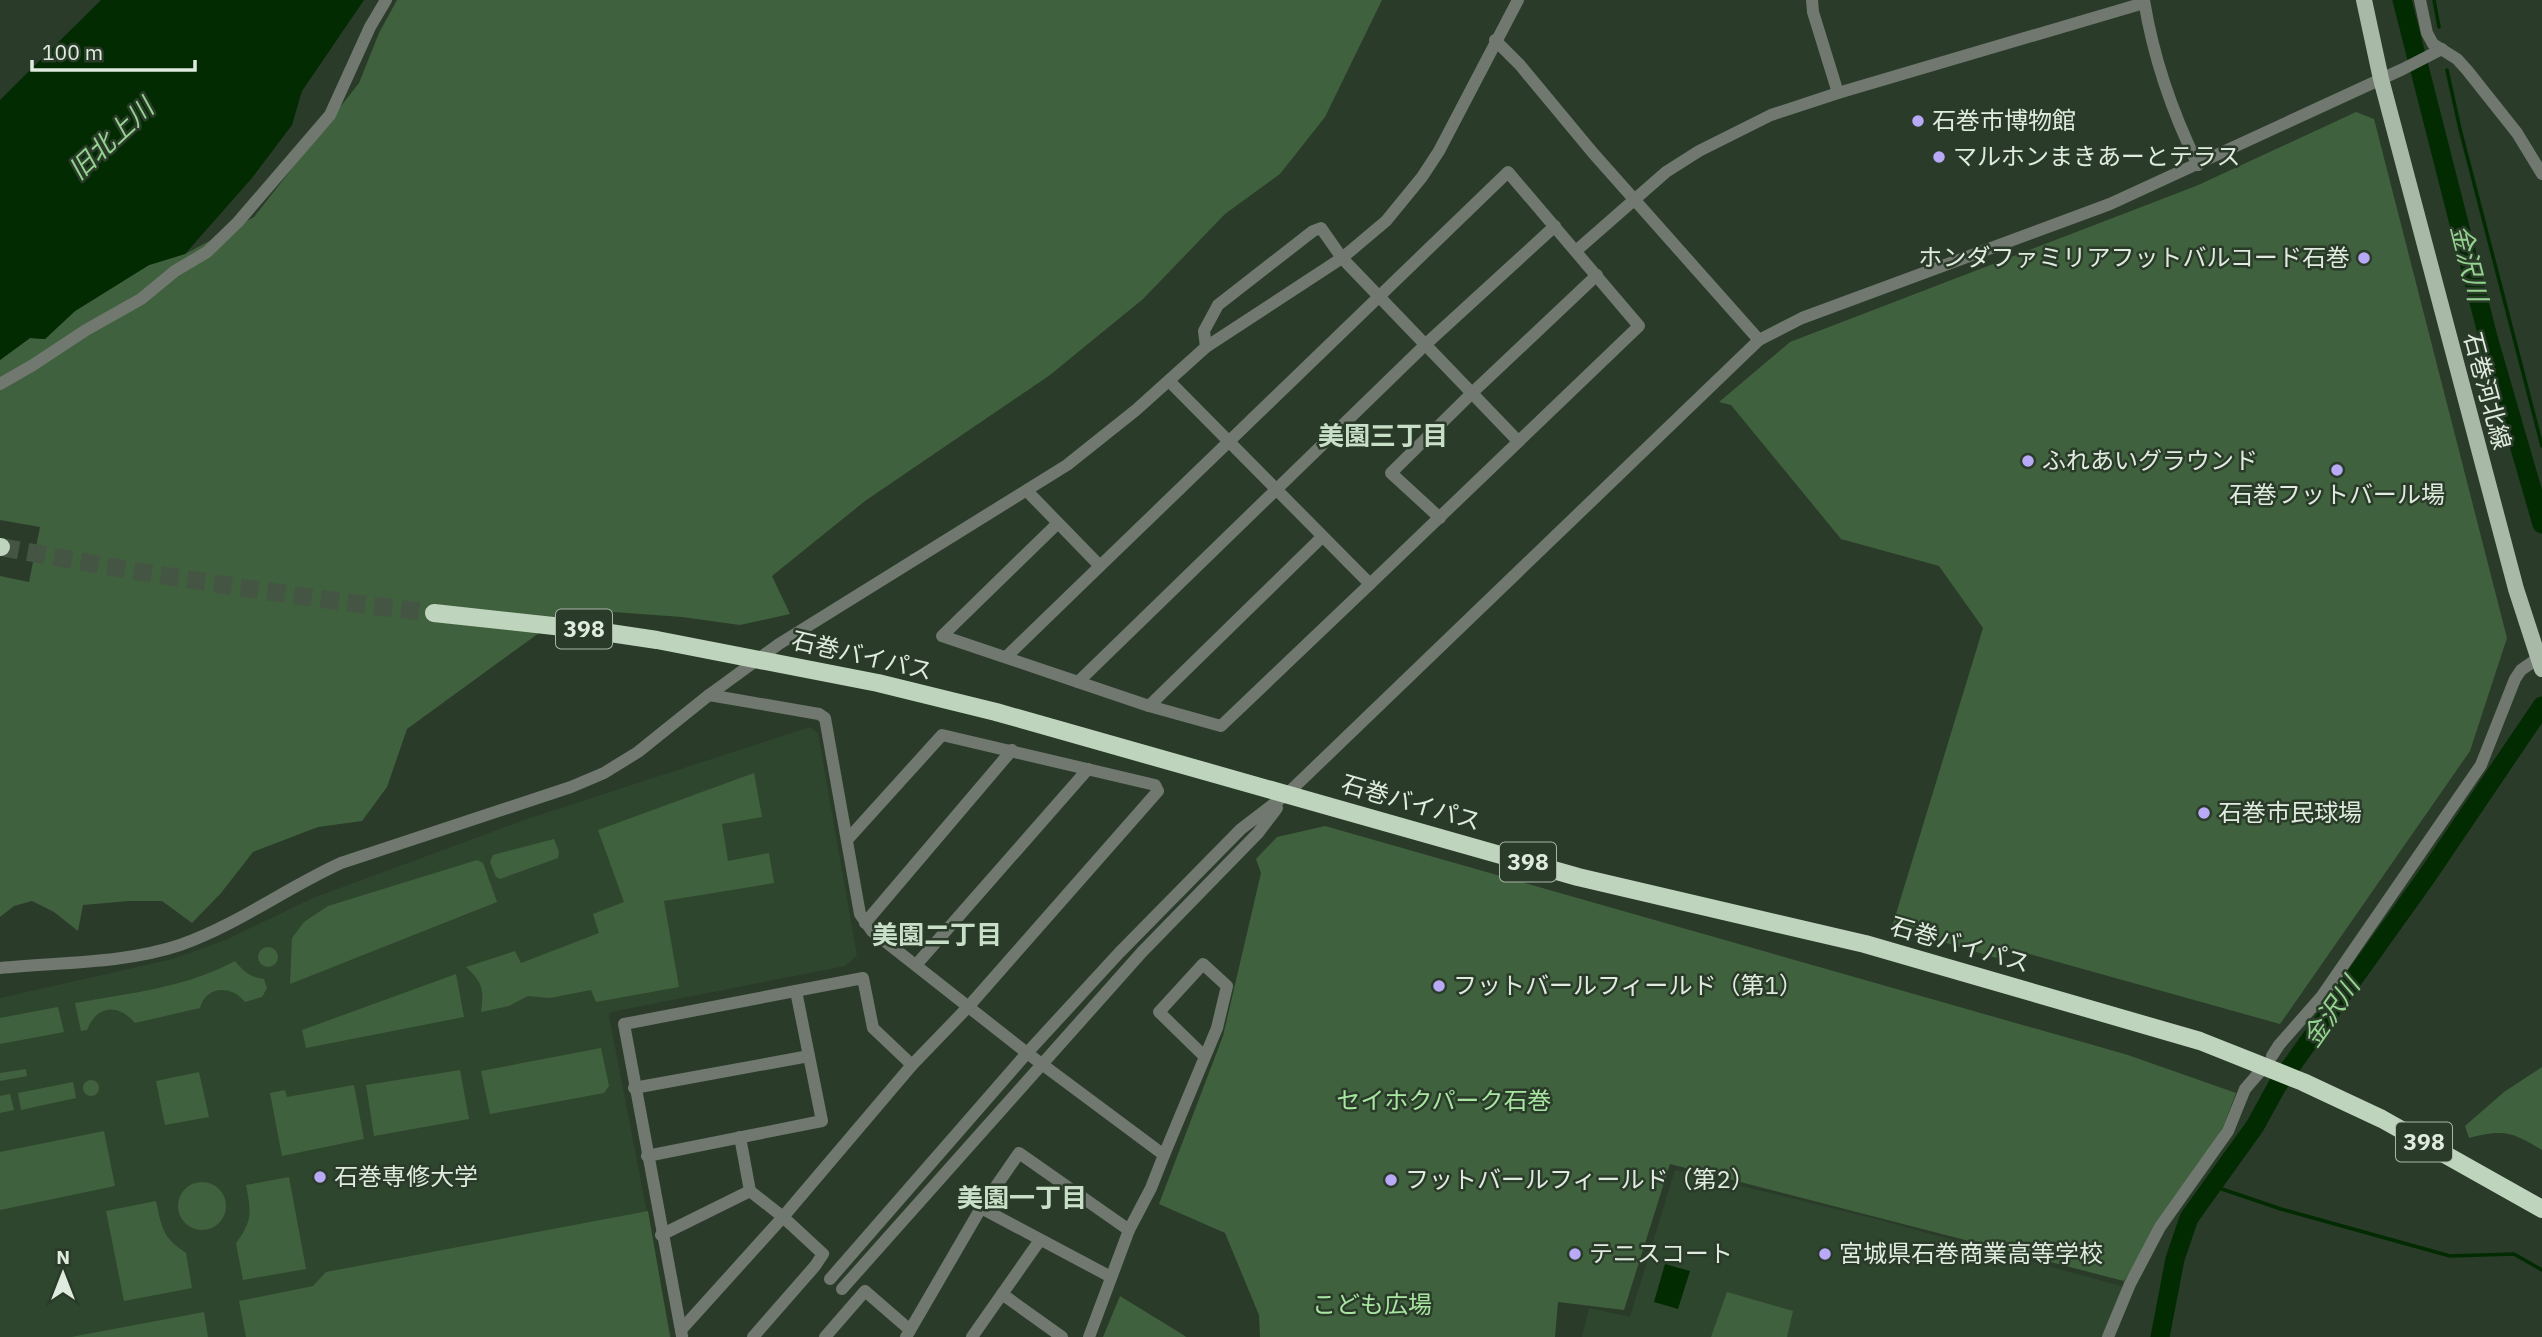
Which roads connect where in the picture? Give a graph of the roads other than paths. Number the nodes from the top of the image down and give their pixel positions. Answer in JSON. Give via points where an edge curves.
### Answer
{"nodes":[{"id":1,"x":386,"y":0,"type":"edge"},
{"id":2,"x":1812,"y":0,"type":"edge"},
{"id":3,"x":2364,"y":0,"type":"edge"},
{"id":4,"x":2420,"y":0,"type":"edge"},
{"id":5,"x":2144,"y":2,"type":"edge"},
{"id":6,"x":1514,"y":3,"type":"edge"},
{"id":7,"x":1495,"y":40,"type":"junction"},
{"id":8,"x":2436,"y":52,"type":"junction"},
{"id":9,"x":2381,"y":79,"type":"junction"},
{"id":10,"x":1838,"y":93,"type":"junction"},
{"id":11,"x":2198,"y":165,"type":"junction"},
{"id":12,"x":2542,"y":174,"type":"edge"},
{"id":13,"x":1633,"y":198,"type":"junction"},
{"id":14,"x":1555,"y":226,"type":"junction"},
{"id":15,"x":1577,"y":250,"type":"junction"},
{"id":16,"x":1342,"y":258,"type":"junction"},
{"id":17,"x":1597,"y":275,"type":"junction"},
{"id":18,"x":1380,"y":296,"type":"junction"},
{"id":19,"x":1759,"y":340,"type":"junction"},
{"id":20,"x":1426,"y":344,"type":"junction"},
{"id":21,"x":1206,"y":347,"type":"junction"},
{"id":22,"x":1169,"y":381,"type":"junction"},
{"id":23,"x":0,"y":384,"type":"edge"},
{"id":24,"x":1472,"y":393,"type":"junction"},
{"id":25,"x":1230,"y":441,"type":"junction"},
{"id":26,"x":1518,"y":441,"type":"junction"},
{"id":27,"x":1277,"y":489,"type":"junction"},
{"id":28,"x":1027,"y":491,"type":"junction"},
{"id":29,"x":1440,"y":518,"type":"junction"},
{"id":30,"x":1057,"y":524,"type":"junction"},
{"id":31,"x":1322,"y":537,"type":"junction"},
{"id":32,"x":1100,"y":566,"type":"junction"},
{"id":33,"x":1370,"y":584,"type":"junction"},
{"id":34,"x":434,"y":612,"type":"tunnel mouth"},
{"id":35,"x":1006,"y":657,"type":"junction"},
{"id":36,"x":2540,"y":664,"type":"edge"},
{"id":37,"x":1077,"y":682,"type":"junction"},
{"id":38,"x":709,"y":695,"type":"junction"},
{"id":39,"x":1149,"y":706,"type":"junction"},
{"id":40,"x":1012,"y":750,"type":"junction"},
{"id":41,"x":1088,"y":769,"type":"junction"},
{"id":42,"x":1287,"y":793,"type":"junction"},
{"id":43,"x":847,"y":840,"type":"junction"},
{"id":44,"x":865,"y":923,"type":"junction"},
{"id":45,"x":916,"y":965,"type":"junction"},
{"id":46,"x":0,"y":968,"type":"edge"},
{"id":47,"x":796,"y":991,"type":"junction"},
{"id":48,"x":969,"y":1006,"type":"junction"},
{"id":49,"x":1027,"y":1053,"type":"junction"},
{"id":50,"x":809,"y":1056,"type":"junction"},
{"id":51,"x":1205,"y":1056,"type":"junction"},
{"id":52,"x":2269,"y":1064,"type":"junction"},
{"id":53,"x":912,"y":1065,"type":"junction"},
{"id":54,"x":1043,"y":1065,"type":"junction"},
{"id":55,"x":634,"y":1088,"type":"junction"},
{"id":56,"x":740,"y":1137,"type":"junction"},
{"id":57,"x":1164,"y":1155,"type":"junction"},
{"id":58,"x":647,"y":1156,"type":"junction"},
{"id":59,"x":750,"y":1191,"type":"junction"},
{"id":60,"x":981,"y":1208,"type":"junction"},
{"id":61,"x":2542,"y":1209,"type":"edge"},
{"id":62,"x":783,"y":1217,"type":"junction"},
{"id":63,"x":1129,"y":1230,"type":"junction"},
{"id":64,"x":661,"y":1235,"type":"junction"},
{"id":65,"x":1040,"y":1240,"type":"junction"},
{"id":66,"x":815,"y":1266,"type":"junction"},
{"id":67,"x":1111,"y":1277,"type":"junction"},
{"id":68,"x":830,"y":1279,"type":"junction"},
{"id":69,"x":842,"y":1289,"type":"junction"},
{"id":70,"x":1002,"y":1294,"type":"junction"},
{"id":71,"x":856,"y":1302,"type":"junction"},
{"id":72,"x":908,"y":1333,"type":"edge"},
{"id":73,"x":681,"y":1334,"type":"edge"},
{"id":74,"x":753,"y":1337,"type":"edge"},
{"id":75,"x":825,"y":1337,"type":"edge"},
{"id":76,"x":972,"y":1337,"type":"edge"},
{"id":77,"x":1062,"y":1337,"type":"edge"},
{"id":78,"x":1089,"y":1337,"type":"edge"},
{"id":79,"x":2108,"y":1337,"type":"edge"}],
"edges":[{"from":1,"to":23,"type":"street","via":[[330,114],[207,252],[141,299]]},
{"from":2,"to":10,"type":"street"},
{"from":3,"to":9,"type":"main road","name":"石巻河北線"},
{"from":4,"to":8,"type":"street"},
{"from":5,"to":10,"type":"street"},
{"from":5,"to":11,"type":"street","via":[[2166,85]]},
{"from":6,"to":7,"type":"street"},
{"from":7,"to":13,"type":"street"},
{"from":7,"to":16,"type":"street","via":[[1422,177],[1387,221]]},
{"from":8,"to":9,"type":"street"},
{"from":8,"to":12,"type":"street","via":[[2457,59],[2467,70],[2517,133]]},
{"from":9,"to":11,"type":"street"},
{"from":9,"to":36,"type":"main road","name":"石巻河北線"},
{"from":10,"to":13,"type":"street","via":[[1770,114],[1666,172]]},
{"from":11,"to":19,"type":"street","via":[[2099,208],[1802,318]]},
{"from":13,"to":15,"type":"street"},
{"from":13,"to":19,"type":"street"},
{"from":14,"to":15,"type":"street"},
{"from":14,"to":18,"type":"street","via":[[1508,172]]},
{"from":14,"to":20,"type":"street"},
{"from":15,"to":17,"type":"street"},
{"from":16,"to":18,"type":"street"},
{"from":16,"to":21,"type":"street"},
{"from":16,"to":21,"type":"street","via":[[1321,228],[1313,231],[1218,305],[1205,331]]},
{"from":17,"to":24,"type":"street"},
{"from":17,"to":26,"type":"street","via":[[1639,326]]},
{"from":18,"to":20,"type":"street"},
{"from":18,"to":25,"type":"street"},
{"from":19,"to":42,"type":"street"},
{"from":20,"to":24,"type":"street"},
{"from":20,"to":27,"type":"street"},
{"from":21,"to":22,"type":"street"},
{"from":22,"to":25,"type":"street"},
{"from":22,"to":28,"type":"street","via":[[1102,438]]},
{"from":24,"to":26,"type":"street"},
{"from":24,"to":29,"type":"street","via":[[1391,473]]},
{"from":25,"to":27,"type":"street"},
{"from":25,"to":32,"type":"street"},
{"from":26,"to":29,"type":"street"},
{"from":27,"to":31,"type":"street"},
{"from":27,"to":37,"type":"street"},
{"from":28,"to":30,"type":"street"},
{"from":28,"to":38,"type":"street","via":[[779,644]]},
{"from":29,"to":33,"type":"street"},
{"from":30,"to":32,"type":"street"},
{"from":30,"to":35,"type":"street","via":[[942,636]]},
{"from":31,"to":33,"type":"street"},
{"from":31,"to":39,"type":"street"},
{"from":32,"to":35,"type":"street"},
{"from":33,"to":39,"type":"street","via":[[1221,726]]},
{"from":34,"to":42,"type":"highway","name":"石巻バイパス","number":"398","via":[[590,630],[780,662],[996,712]]},
{"from":35,"to":37,"type":"street"},
{"from":36,"to":52,"type":"street","via":[[2521,670],[2481,765],[2322,996],[2278,1045]]},
{"from":37,"to":39,"type":"street"},
{"from":38,"to":43,"type":"street","via":[[825,718]]},
{"from":38,"to":46,"type":"street","via":[[604,774],[341,863],[199,937],[113,959]]},
{"from":40,"to":41,"type":"street"},
{"from":40,"to":43,"type":"street","via":[[942,735]]},
{"from":40,"to":44,"type":"street"},
{"from":41,"to":45,"type":"street"},
{"from":41,"to":48,"type":"street","via":[[1154,785],[1158,791]]},
{"from":42,"to":49,"type":"street","via":[[1241,829]]},
{"from":42,"to":52,"type":"highway","name":"石巻バイパス","number":"398","via":[[1578,877],[1866,944],[2159,1027]]},
{"from":42,"to":54,"type":"street","via":[[1258,833],[1142,952]]},
{"from":43,"to":44,"type":"street"},
{"from":44,"to":45,"type":"street"},
{"from":45,"to":48,"type":"street"},
{"from":47,"to":50,"type":"street"},
{"from":47,"to":53,"type":"street","via":[[863,978],[873,1028]]},
{"from":47,"to":55,"type":"street","via":[[624,1024]]},
{"from":48,"to":49,"type":"street"},
{"from":48,"to":53,"type":"street"},
{"from":49,"to":54,"type":"street"},
{"from":49,"to":68,"type":"street"},
{"from":50,"to":55,"type":"street"},
{"from":50,"to":56,"type":"street","via":[[822,1121]]},
{"from":51,"to":51,"type":"street","via":[[1159,1012],[1203,964],[1227,986]]},
{"from":51,"to":57,"type":"street"},
{"from":52,"to":61,"type":"highway","name":"石巻バイパス","number":"398","via":[[2382,1119]]},
{"from":52,"to":79,"type":"street","via":[[2245,1089],[2221,1142],[2160,1227]]},
{"from":53,"to":62,"type":"street"},
{"from":54,"to":57,"type":"street"},
{"from":54,"to":69,"type":"street"},
{"from":55,"to":58,"type":"street"},
{"from":56,"to":58,"type":"street"},
{"from":56,"to":59,"type":"street"},
{"from":57,"to":63,"type":"street"},
{"from":58,"to":64,"type":"street"},
{"from":59,"to":62,"type":"street"},
{"from":59,"to":64,"type":"street"},
{"from":60,"to":63,"type":"street","via":[[1019,1153]]},
{"from":60,"to":65,"type":"street"},
{"from":60,"to":72,"type":"street"},
{"from":62,"to":66,"type":"street","via":[[823,1254]]},
{"from":62,"to":73,"type":"street"},
{"from":63,"to":67,"type":"street"},
{"from":64,"to":73,"type":"street"},
{"from":65,"to":67,"type":"street"},
{"from":65,"to":70,"type":"street"},
{"from":66,"to":68,"type":"street"},
{"from":66,"to":74,"type":"street"},
{"from":67,"to":78,"type":"street"},
{"from":68,"to":69,"type":"street"},
{"from":69,"to":71,"type":"street"},
{"from":70,"to":76,"type":"street"},
{"from":70,"to":77,"type":"street"},
{"from":71,"to":72,"type":"street","via":[[865,1291]]},
{"from":71,"to":75,"type":"street"}]}
